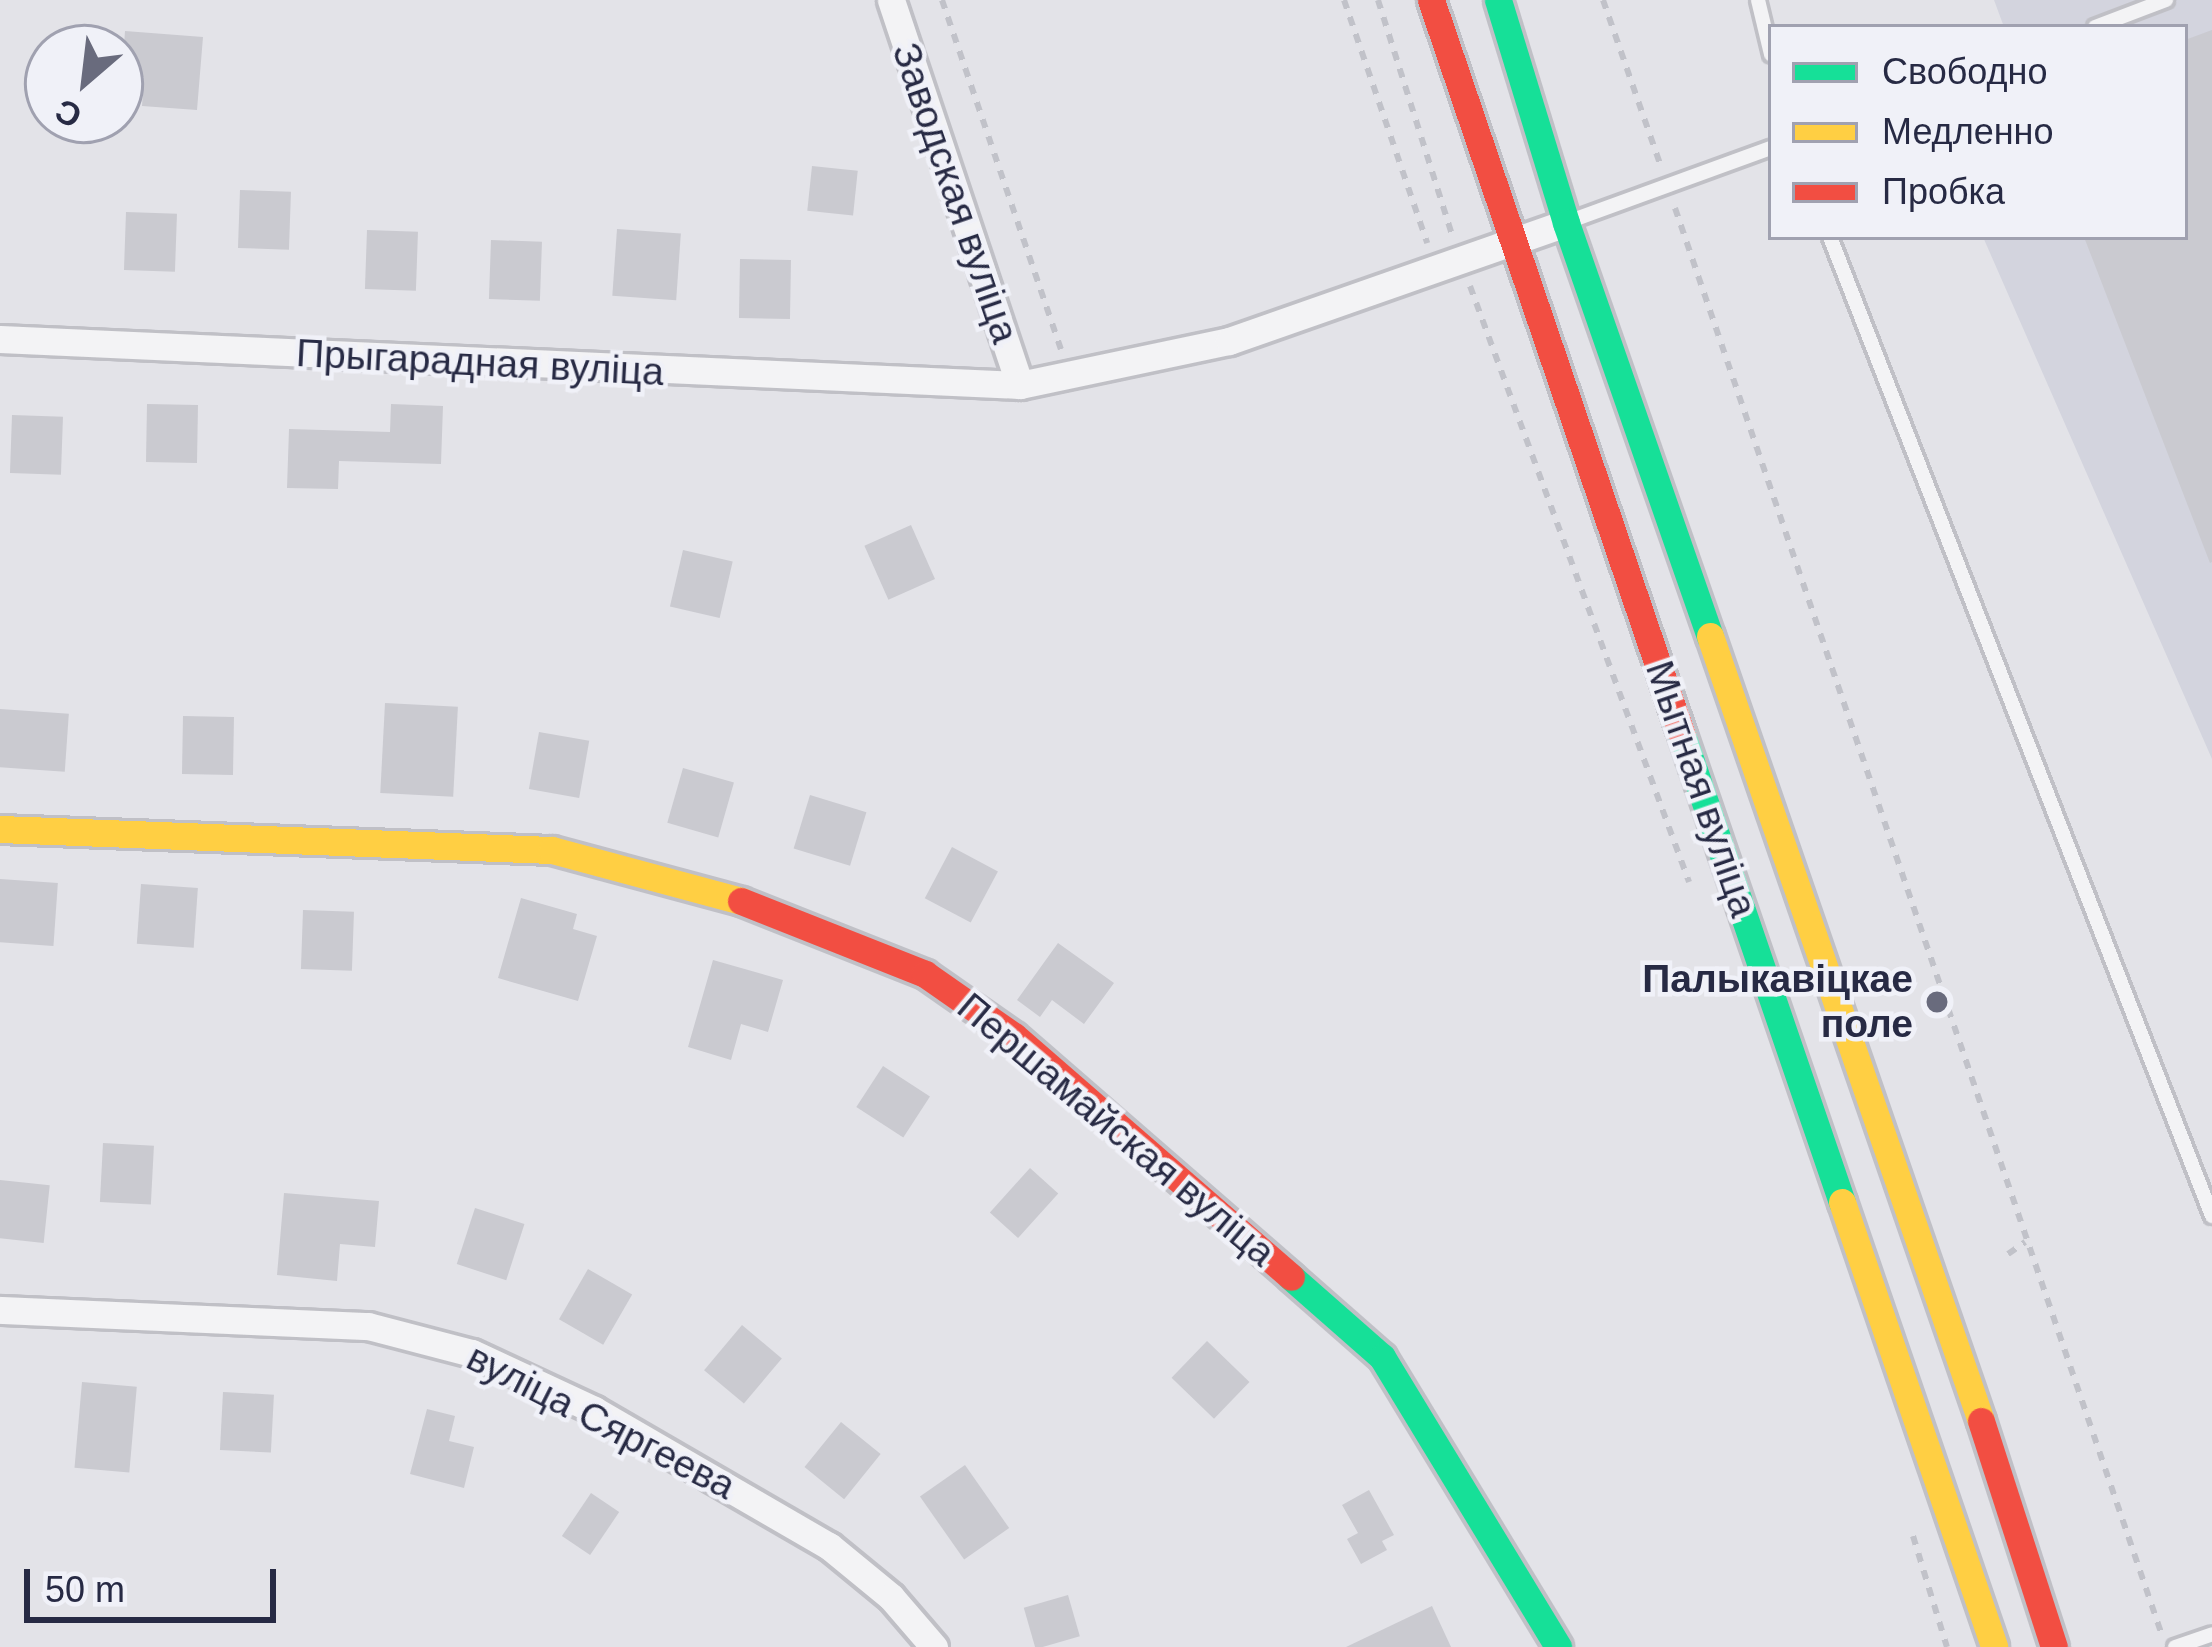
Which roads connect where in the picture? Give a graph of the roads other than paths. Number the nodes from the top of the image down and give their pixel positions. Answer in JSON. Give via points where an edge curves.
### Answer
{"nodes":[{"id":1,"x":891,"y":0,"type":"edge"},
{"id":2,"x":1431,"y":0,"type":"edge"},
{"id":3,"x":1498,"y":0,"type":"edge"},
{"id":4,"x":1758,"y":0,"type":"edge"},
{"id":5,"x":2166,"y":0,"type":"edge"},
{"id":6,"x":2104,"y":24,"type":"edge"},
{"id":7,"x":1768,"y":42,"type":"edge"},
{"id":8,"x":1768,"y":149,"type":"edge"},
{"id":9,"x":1566,"y":223,"type":"junction"},
{"id":10,"x":1514,"y":240,"type":"junction"},
{"id":11,"x":1831,"y":240,"type":"edge"},
{"id":12,"x":0,"y":339,"type":"edge"},
{"id":13,"x":1020,"y":385,"type":"junction"},
{"id":14,"x":0,"y":829,"type":"edge"},
{"id":15,"x":2212,"y":1216,"type":"edge"},
{"id":16,"x":0,"y":1310,"type":"edge"},
{"id":17,"x":2212,"y":1634,"type":"edge"},
{"id":18,"x":934,"y":1647,"type":"edge"},
{"id":19,"x":1558,"y":1647,"type":"edge"},
{"id":20,"x":1994,"y":1647,"type":"edge"},
{"id":21,"x":2054,"y":1647,"type":"edge"},
{"id":22,"x":2171,"y":1647,"type":"edge"}],
"edges":[{"from":1,"to":13,"type":"street","name":"Заводская вуліца"},
{"from":2,"to":10,"type":"main road","name":"Мытная вуліца"},
{"from":3,"to":9,"type":"main road","name":"Мытная вуліца"},
{"from":4,"to":7,"type":"lane"},
{"from":5,"to":6,"type":"lane"},
{"from":8,"to":9,"type":"lane"},
{"from":9,"to":10,"type":"street","name":"Прыгарадная вуліца"},
{"from":9,"to":21,"type":"main road","name":"Мытная вуліца","via":[[1926,1253]]},
{"from":10,"to":13,"type":"street","name":"Прыгарадная вуліца","via":[[1228,341]]},
{"from":10,"to":20,"type":"main road","name":"Мытная вуліца"},
{"from":11,"to":15,"type":"lane"},
{"from":12,"to":13,"type":"street","name":"Прыгарадная вуліца"},
{"from":14,"to":19,"type":"main road","name":"Першамайская вуліца","via":[[553,850],[740,901],[925,974],[1013,1036],[1382,1357]]},
{"from":16,"to":18,"type":"street","name":"вуліца Сяргеева","via":[[368,1326],[472,1353],[594,1410],[829,1546],[891,1597]]},
{"from":17,"to":22,"type":"lane"}]}
